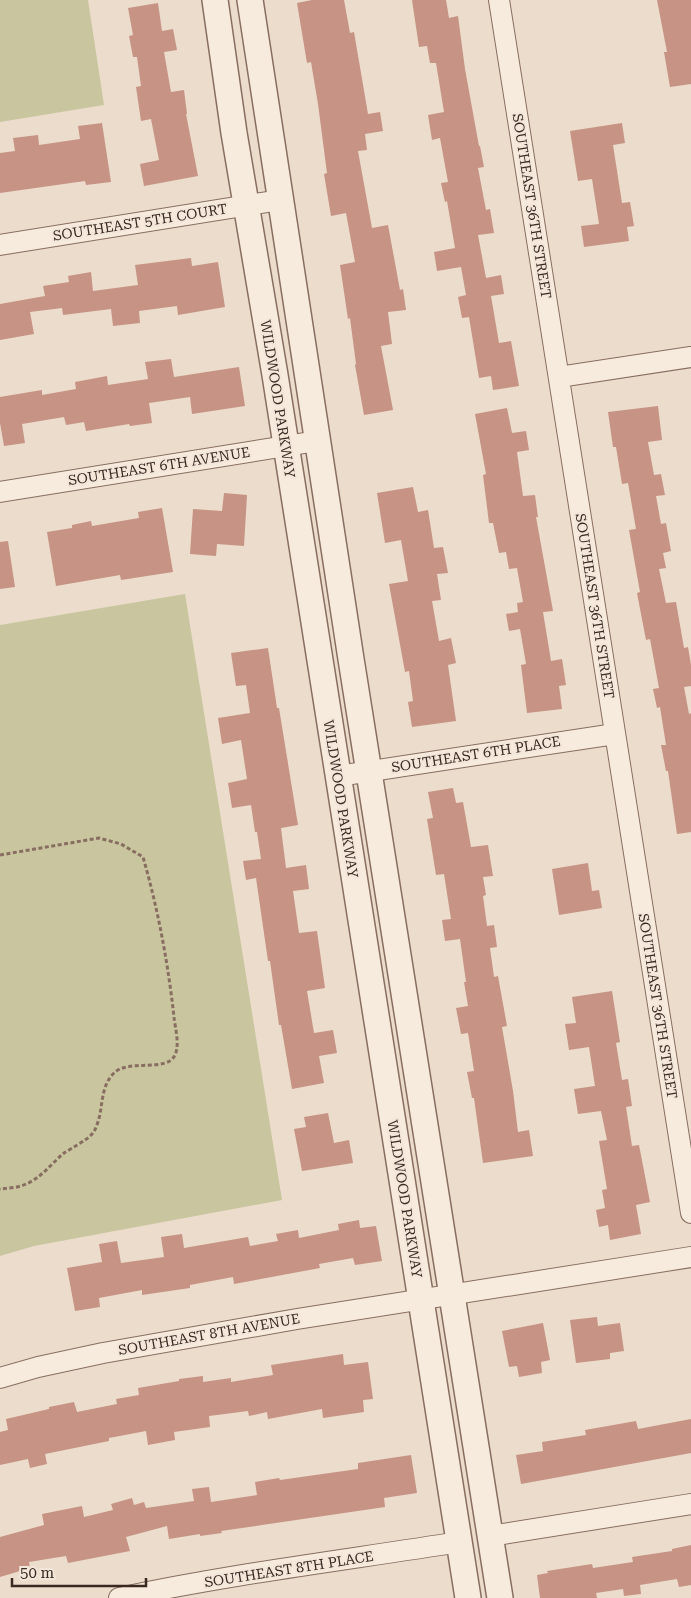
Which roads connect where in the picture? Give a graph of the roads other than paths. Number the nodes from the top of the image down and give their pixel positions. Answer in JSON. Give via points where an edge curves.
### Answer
{"nodes":[{"id":1,"x":215,"y":0,"type":"edge"},
{"id":2,"x":250,"y":0,"type":"edge"},
{"id":3,"x":499,"y":0,"type":"edge"},
{"id":4,"x":280,"y":200,"type":"junction"},
{"id":5,"x":246,"y":206,"type":"junction"},
{"id":6,"x":0,"y":245,"type":"edge"},
{"id":7,"x":691,"y":357,"type":"edge"},
{"id":8,"x":559,"y":377,"type":"junction"},
{"id":9,"x":317,"y":442,"type":"junction"},
{"id":10,"x":286,"y":446,"type":"junction"},
{"id":11,"x":0,"y":492,"type":"edge"},
{"id":12,"x":615,"y":734,"type":"junction"},
{"id":13,"x":369,"y":771,"type":"junction"},
{"id":14,"x":338,"y":776,"type":"junction"},
{"id":15,"x":691,"y":1213,"type":"edge"},
{"id":16,"x":691,"y":1257,"type":"edge"},
{"id":17,"x":452,"y":1294,"type":"junction"},
{"id":18,"x":421,"y":1300,"type":"junction"},
{"id":19,"x":0,"y":1378,"type":"edge"},
{"id":20,"x":691,"y":1504,"type":"edge"},
{"id":21,"x":490,"y":1536,"type":"junction"},
{"id":22,"x":459,"y":1542,"type":"junction"},
{"id":23,"x":119,"y":1598,"type":"edge"},
{"id":24,"x":468,"y":1598,"type":"edge"},
{"id":25,"x":500,"y":1598,"type":"edge"}],
"edges":[{"from":1,"to":5,"type":"street","name":"WILDWOOD PARKWAY"},
{"from":2,"to":4,"type":"street"},
{"from":3,"to":8,"type":"street","name":"SOUTHEAST 36TH STREET"},
{"from":4,"to":5,"type":"street","name":"SOUTHEAST 5TH COURT"},
{"from":4,"to":9,"type":"street"},
{"from":5,"to":6,"type":"street","name":"SOUTHEAST 5TH COURT"},
{"from":5,"to":10,"type":"street","name":"WILDWOOD PARKWAY"},
{"from":7,"to":8,"type":"street"},
{"from":8,"to":12,"type":"street","name":"SOUTHEAST 36TH STREET"},
{"from":9,"to":10,"type":"street","name":"SOUTHEAST 6TH AVENUE"},
{"from":9,"to":13,"type":"street"},
{"from":10,"to":11,"type":"street","name":"SOUTHEAST 6TH AVENUE"},
{"from":10,"to":14,"type":"street","name":"WILDWOOD PARKWAY"},
{"from":12,"to":13,"type":"street","name":"SOUTHEAST 6TH PLACE"},
{"from":12,"to":15,"type":"street","name":"SOUTHEAST 36TH STREET"},
{"from":13,"to":14,"type":"street","name":"SOUTHEAST 6TH PLACE"},
{"from":13,"to":17,"type":"street"},
{"from":14,"to":18,"type":"street","name":"WILDWOOD PARKWAY"},
{"from":16,"to":17,"type":"street"},
{"from":17,"to":18,"type":"street","name":"SOUTHEAST 8TH AVENUE"},
{"from":17,"to":21,"type":"street"},
{"from":18,"to":19,"type":"street","name":"SOUTHEAST 8TH AVENUE","via":[[103,1353]]},
{"from":18,"to":22,"type":"street","name":"WILDWOOD PARKWAY"},
{"from":20,"to":21,"type":"street"},
{"from":21,"to":22,"type":"street"},
{"from":21,"to":25,"type":"street"},
{"from":22,"to":23,"type":"street","name":"SOUTHEAST 8TH PLACE"},
{"from":22,"to":24,"type":"street","name":"WILDWOOD PARKWAY"}]}
